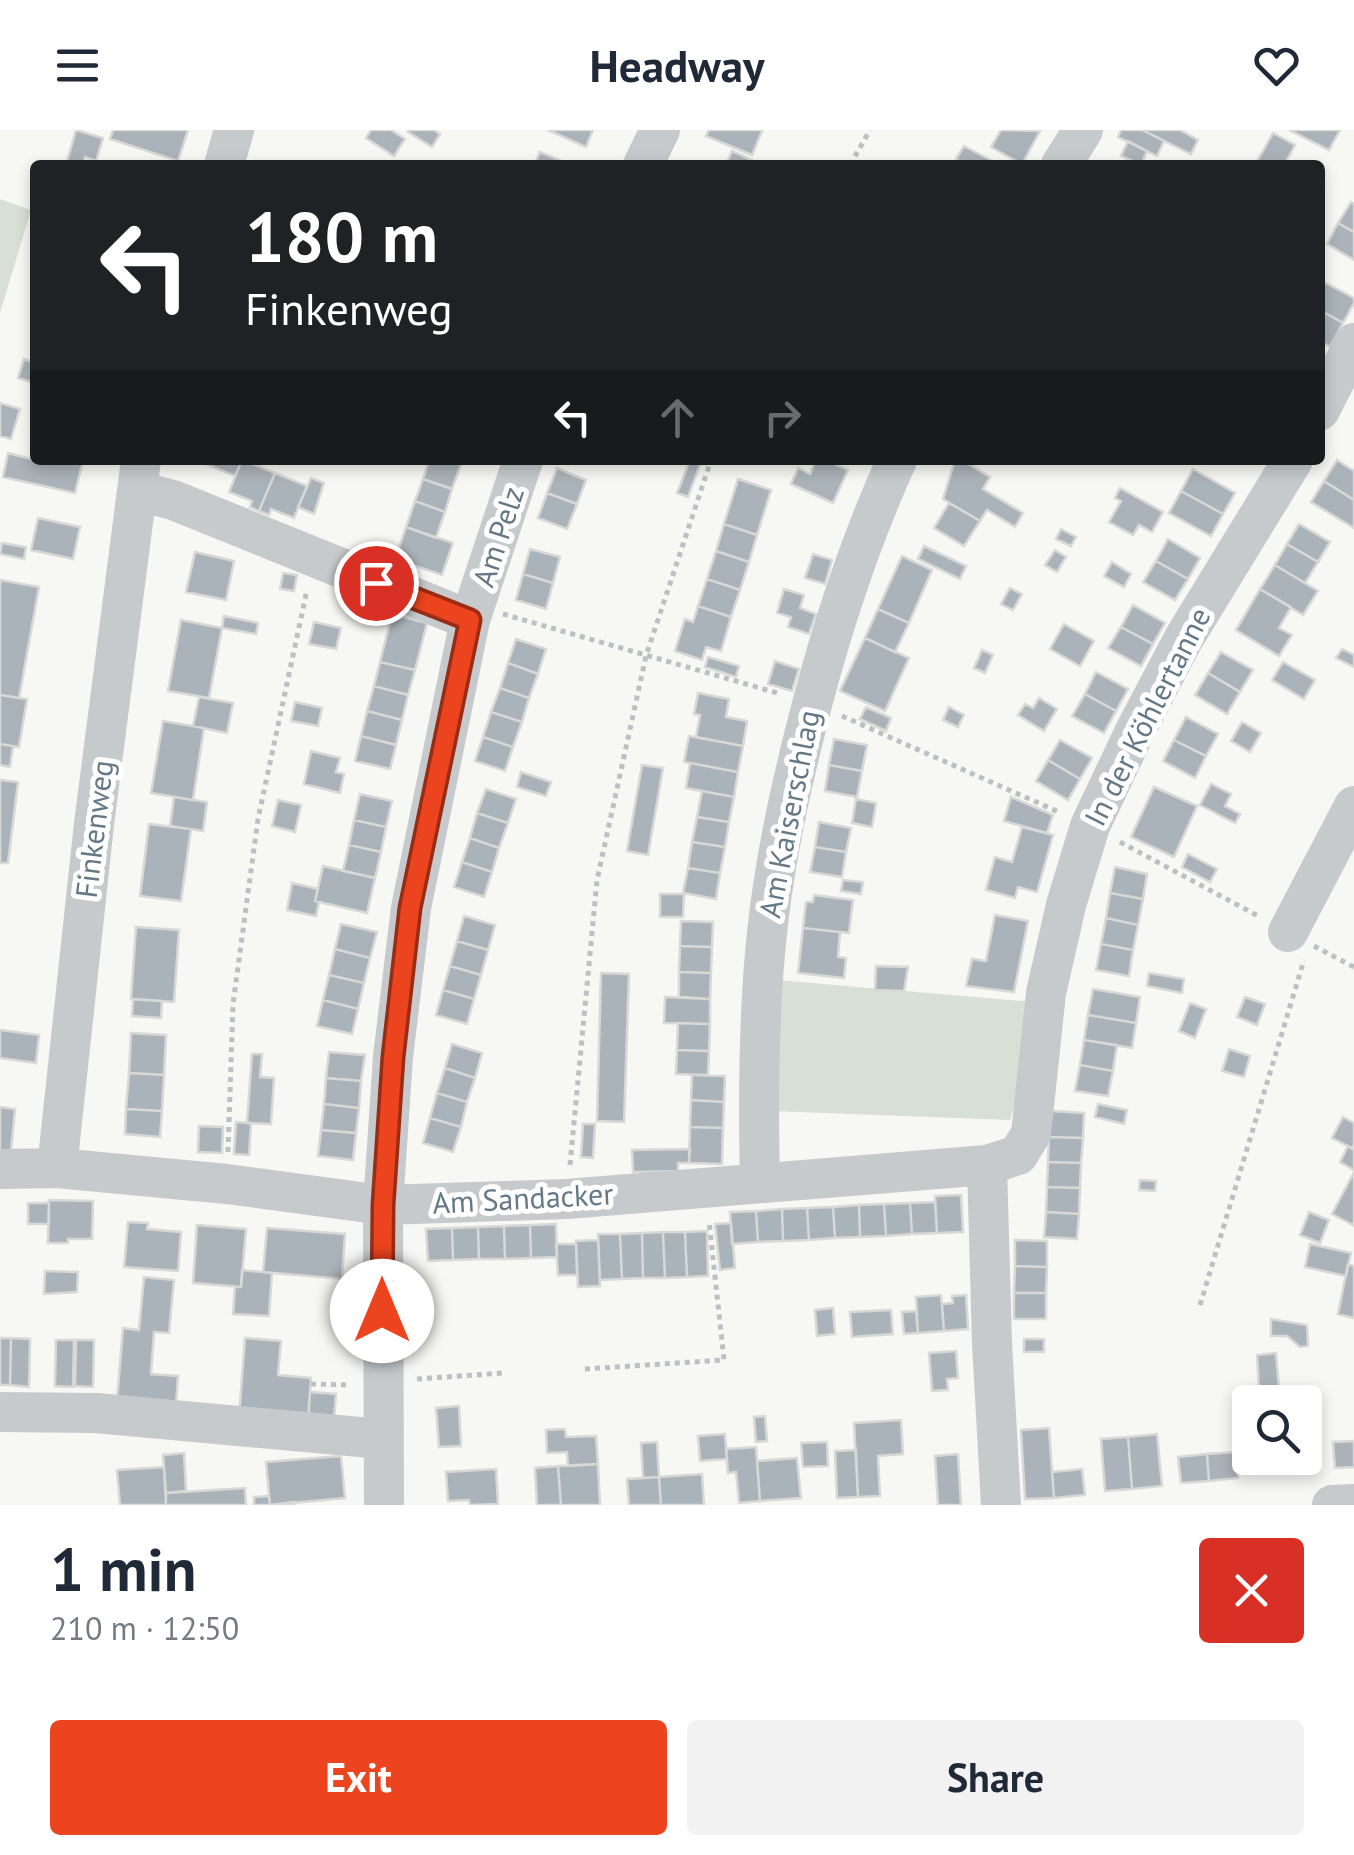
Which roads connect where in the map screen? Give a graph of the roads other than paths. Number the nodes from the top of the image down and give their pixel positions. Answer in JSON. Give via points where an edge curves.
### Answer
{"nodes":[{"id":1,"x":234,"y":130,"type":"edge"},
{"id":2,"x":660,"y":130,"type":"edge"},
{"id":3,"x":1083,"y":130,"type":"edge"},
{"id":4,"x":225,"y":160,"type":"edge"},
{"id":5,"x":646,"y":160,"type":"edge"},
{"id":6,"x":1065,"y":160,"type":"edge"},
{"id":7,"x":1354,"y":343,"type":"edge"},
{"id":8,"x":1325,"y":400,"type":"edge"},
{"id":9,"x":522,"y":465,"type":"edge"},
{"id":10,"x":894,"y":465,"type":"edge"},
{"id":11,"x":1290,"y":465,"type":"edge"},
{"id":12,"x":139,"y":476,"type":"edge"},
{"id":13,"x":473,"y":613,"type":"junction"},
{"id":14,"x":1354,"y":806,"type":"edge"},
{"id":15,"x":1299,"y":938,"type":"road end"},
{"id":16,"x":987,"y":1165,"type":"junction"},
{"id":17,"x":0,"y":1168,"type":"edge"},
{"id":18,"x":56,"y":1168,"type":"junction"},
{"id":19,"x":760,"y":1183,"type":"junction"},
{"id":20,"x":383,"y":1205,"type":"junction"},
{"id":21,"x":0,"y":1412,"type":"edge"},
{"id":22,"x":382,"y":1439,"type":"junction"},
{"id":23,"x":1354,"y":1504,"type":"edge"},
{"id":24,"x":384,"y":1505,"type":"edge"},
{"id":25,"x":1001,"y":1505,"type":"edge"},
{"id":26,"x":1332,"y":1505,"type":"edge"}],
"edges":[{"from":1,"to":4,"type":"street"},
{"from":2,"to":5,"type":"street"},
{"from":3,"to":6,"type":"street"},
{"from":7,"to":8,"type":"street"},
{"from":9,"to":13,"type":"street","name":"Am Pelz"},
{"from":10,"to":19,"type":"street","name":"Am Kaiserschlag","via":[[841,602],[784,817],[760,1014]]},
{"from":11,"to":16,"type":"street","name":"In der Köhlertanne","via":[[1184,638],[1090,826],[1046,994],[1031,1134],[1018,1155]]},
{"from":12,"to":13,"type":"street","name":"Finkenweg","via":[[173,500],[314,558]]},
{"from":12,"to":18,"type":"street","name":"Finkenweg"},
{"from":13,"to":20,"type":"street","name":"Am Pelz","via":[[410,908]]},
{"from":14,"to":15,"type":"street"},
{"from":16,"to":19,"type":"street","name":"Am Sandacker"},
{"from":16,"to":25,"type":"street"},
{"from":17,"to":18,"type":"street","name":"Am Sandacker"},
{"from":18,"to":20,"type":"street","name":"Am Sandacker"},
{"from":19,"to":20,"type":"street","name":"Am Sandacker"},
{"from":20,"to":22,"type":"street","name":"Am Pelz","via":[[370,1383]]},
{"from":21,"to":22,"type":"street","via":[[96,1413]]},
{"from":22,"to":24,"type":"street","name":"Am Pelz"},
{"from":23,"to":26,"type":"street"}]}
